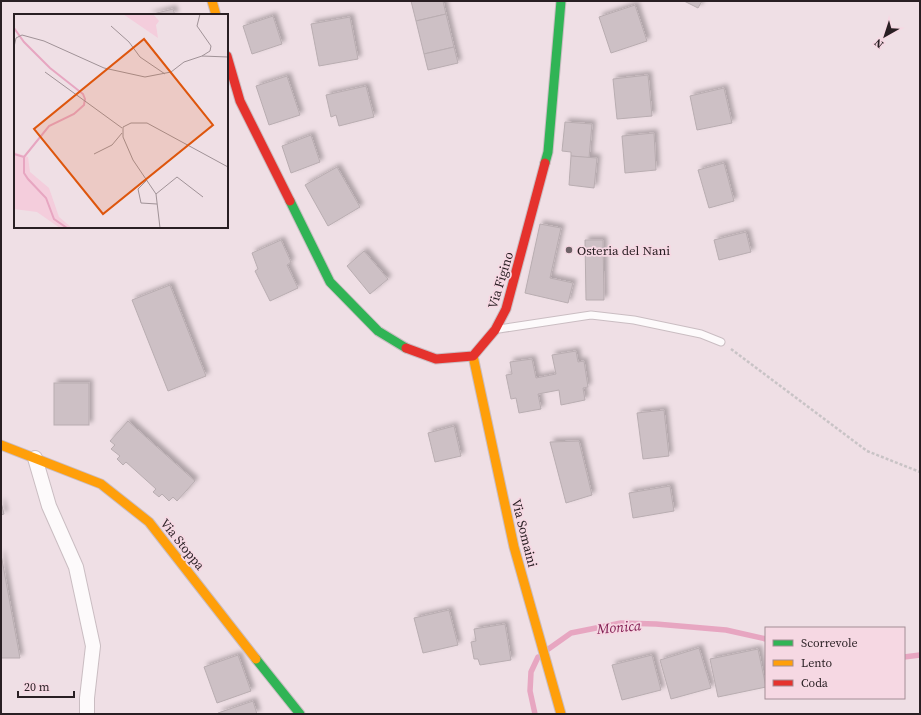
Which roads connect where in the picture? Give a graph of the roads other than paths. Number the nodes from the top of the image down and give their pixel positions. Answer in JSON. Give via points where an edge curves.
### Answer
{"nodes":[{"id":1,"x":212,"y":1,"type":"edge"},
{"id":2,"x":560,"y":1,"type":"edge"},
{"id":3,"x":216,"y":14,"type":"edge"},
{"id":4,"x":228,"y":60,"type":"edge"},
{"id":5,"x":495,"y":330,"type":"junction"},
{"id":6,"x":721,"y":342,"type":"road end"},
{"id":7,"x":472,"y":356,"type":"junction"},
{"id":8,"x":1,"y":445,"type":"edge"},
{"id":9,"x":35,"y":458,"type":"junction"},
{"id":10,"x":87,"y":714,"type":"edge"},
{"id":11,"x":300,"y":714,"type":"edge"},
{"id":12,"x":561,"y":714,"type":"edge"}],
"edges":[{"from":1,"to":3,"type":"street"},
{"from":2,"to":5,"type":"street","name":"Via Figino","via":[[548,152],[506,309]]},
{"from":4,"to":7,"type":"street","via":[[240,102],[330,282],[378,332],[407,349],[436,359]]},
{"from":5,"to":6,"type":"lane","via":[[591,315],[634,320],[701,334]]},
{"from":5,"to":7,"type":"street","name":"Via Figino"},
{"from":7,"to":12,"type":"street","name":"Via Somaini","via":[[514,547]]},
{"from":8,"to":9,"type":"street","name":"Via Stoppa"},
{"from":9,"to":10,"type":"street","via":[[49,506],[76,568],[93,646]]},
{"from":9,"to":11,"type":"street","name":"Via Stoppa","via":[[101,484],[149,522]]}]}
